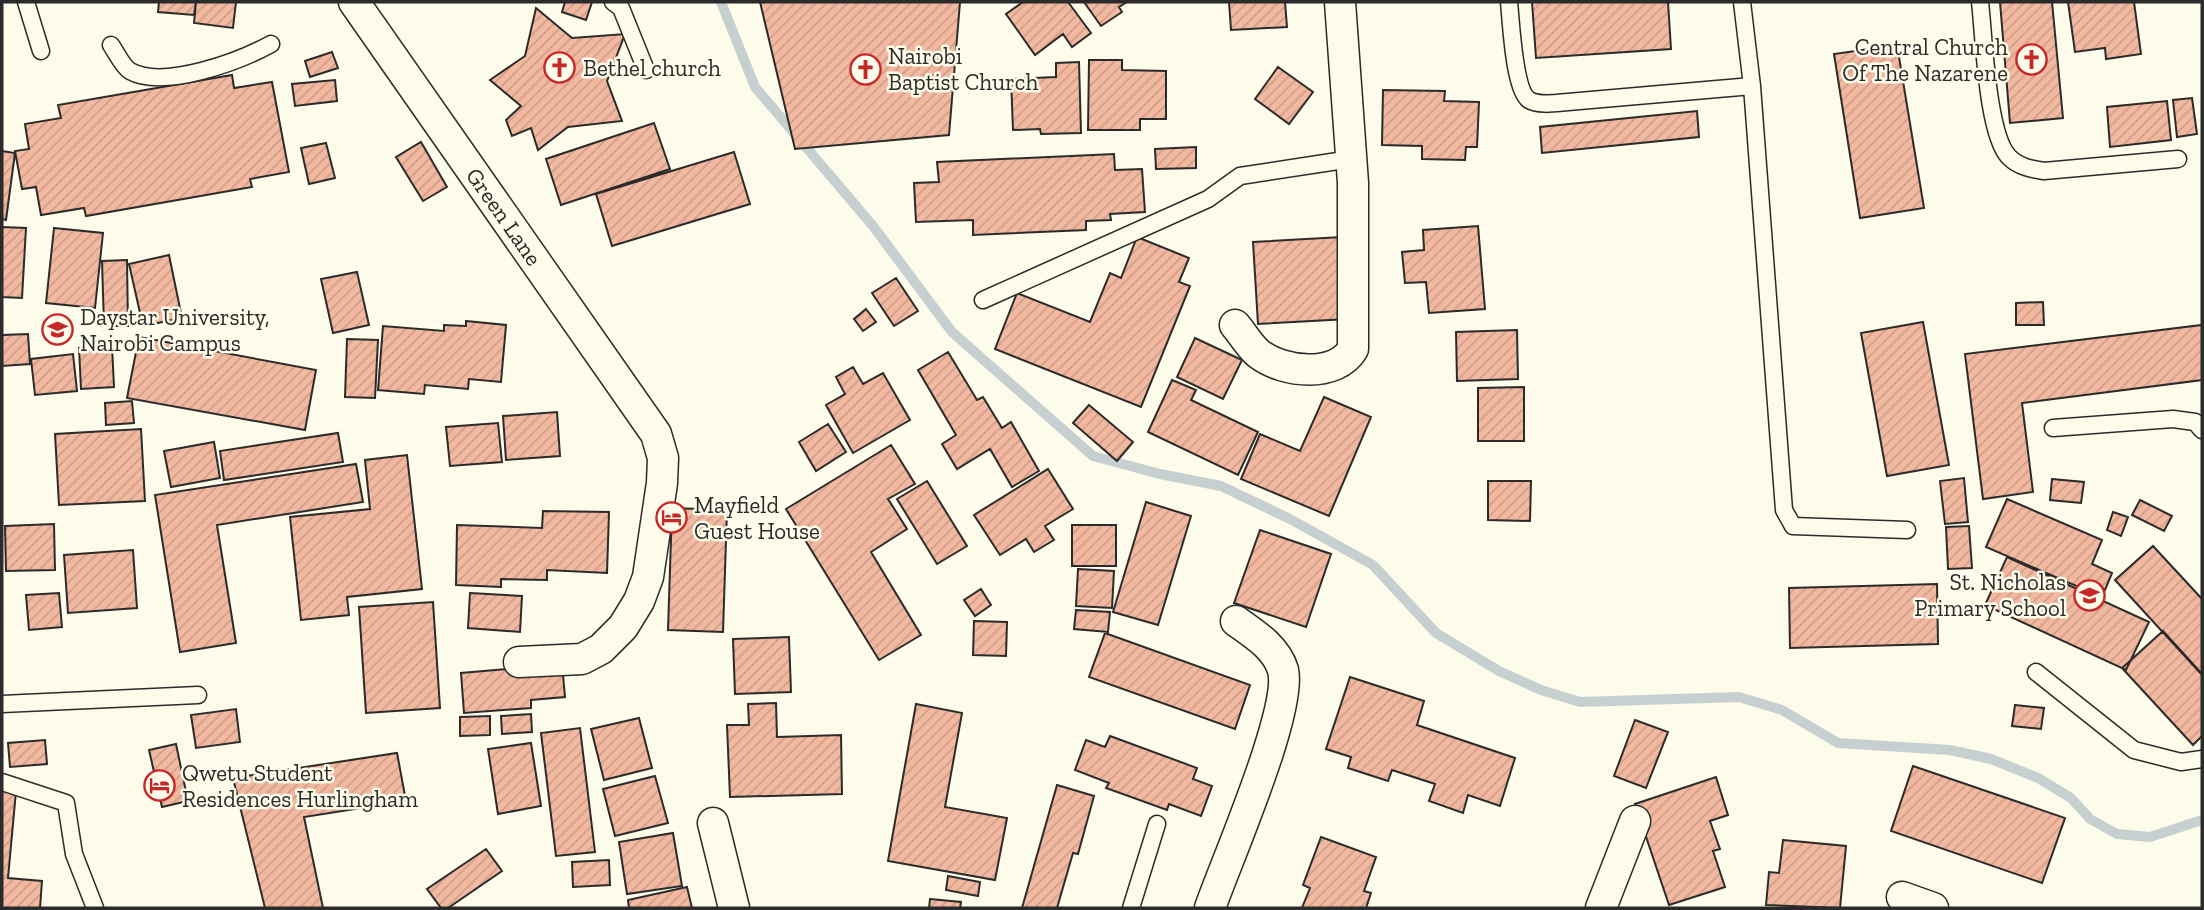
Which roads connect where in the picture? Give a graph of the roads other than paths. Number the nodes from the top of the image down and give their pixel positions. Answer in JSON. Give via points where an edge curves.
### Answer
{"nodes":[{"id":1,"x":26,"y":2,"type":"edge"},
{"id":2,"x":354,"y":2,"type":"edge"},
{"id":3,"x":613,"y":2,"type":"edge"},
{"id":4,"x":1340,"y":2,"type":"edge"},
{"id":5,"x":1509,"y":2,"type":"edge"},
{"id":6,"x":1742,"y":2,"type":"edge"},
{"id":7,"x":1980,"y":2,"type":"edge"},
{"id":8,"x":271,"y":44,"type":"dead end"},
{"id":9,"x":111,"y":45,"type":"dead end"},
{"id":10,"x":41,"y":51,"type":"dead end"},
{"id":11,"x":646,"y":69,"type":"dead end"},
{"id":12,"x":1752,"y":86,"type":"junction"},
{"id":13,"x":1351,"y":159,"type":"junction"},
{"id":14,"x":2178,"y":159,"type":"dead end"},
{"id":15,"x":983,"y":300,"type":"dead end"},
{"id":16,"x":1235,"y":325,"type":"dead end"},
{"id":17,"x":2053,"y":428,"type":"dead end"},
{"id":18,"x":2202,"y":430,"type":"edge"},
{"id":19,"x":1906,"y":530,"type":"dead end"},
{"id":20,"x":1236,"y":621,"type":"dead end"},
{"id":21,"x":519,"y":662,"type":"dead end"},
{"id":22,"x":2036,"y":672,"type":"dead end"},
{"id":23,"x":198,"y":695,"type":"dead end"},
{"id":24,"x":2,"y":704,"type":"edge"},
{"id":25,"x":2202,"y":759,"type":"edge"},
{"id":26,"x":2,"y":782,"type":"edge"},
{"id":27,"x":1635,"y":821,"type":"dead end"},
{"id":28,"x":713,"y":823,"type":"dead end"},
{"id":29,"x":1157,"y":824,"type":"dead end"},
{"id":30,"x":1902,"y":897,"type":"dead end"},
{"id":31,"x":95,"y":908,"type":"edge"},
{"id":32,"x":734,"y":908,"type":"edge"},
{"id":33,"x":1131,"y":908,"type":"edge"},
{"id":34,"x":1210,"y":908,"type":"edge"},
{"id":35,"x":1601,"y":908,"type":"edge"},
{"id":36,"x":1933,"y":908,"type":"edge"}],
"edges":[{"from":1,"to":10,"type":"lane"},
{"from":2,"to":21,"type":"street","name":"Green Lane","via":[[656,434],[663,458],[648,577],[639,601],[615,635],[582,659]]},
{"from":3,"to":11,"type":"lane","via":[[621,8]]},
{"from":4,"to":13,"type":"street"},
{"from":5,"to":12,"type":"lane","via":[[1518,75],[1528,100],[1544,104]]},
{"from":6,"to":12,"type":"lane"},
{"from":7,"to":14,"type":"lane","via":[[1996,138],[2008,157],[2023,167],[2044,171]]},
{"from":8,"to":9,"type":"lane","via":[[249,56],[196,72],[151,77],[129,71]]},
{"from":12,"to":19,"type":"lane","via":[[1784,510],[1793,526]]},
{"from":13,"to":15,"type":"lane","via":[[1240,176],[1208,199]]},
{"from":13,"to":16,"type":"street","via":[[1353,349],[1348,358],[1338,365],[1293,369],[1256,352]]},
{"from":17,"to":18,"type":"lane","via":[[2173,419],[2195,422]]},
{"from":20,"to":34,"type":"street","via":[[1269,645],[1283,669],[1284,696]]},
{"from":22,"to":25,"type":"lane","via":[[2134,750],[2181,762]]},
{"from":23,"to":24,"type":"lane"},
{"from":26,"to":31,"type":"lane","via":[[66,803],[74,854]]},
{"from":27,"to":35,"type":"street"},
{"from":28,"to":32,"type":"street"},
{"from":29,"to":33,"type":"lane"},
{"from":30,"to":36,"type":"street"}]}
